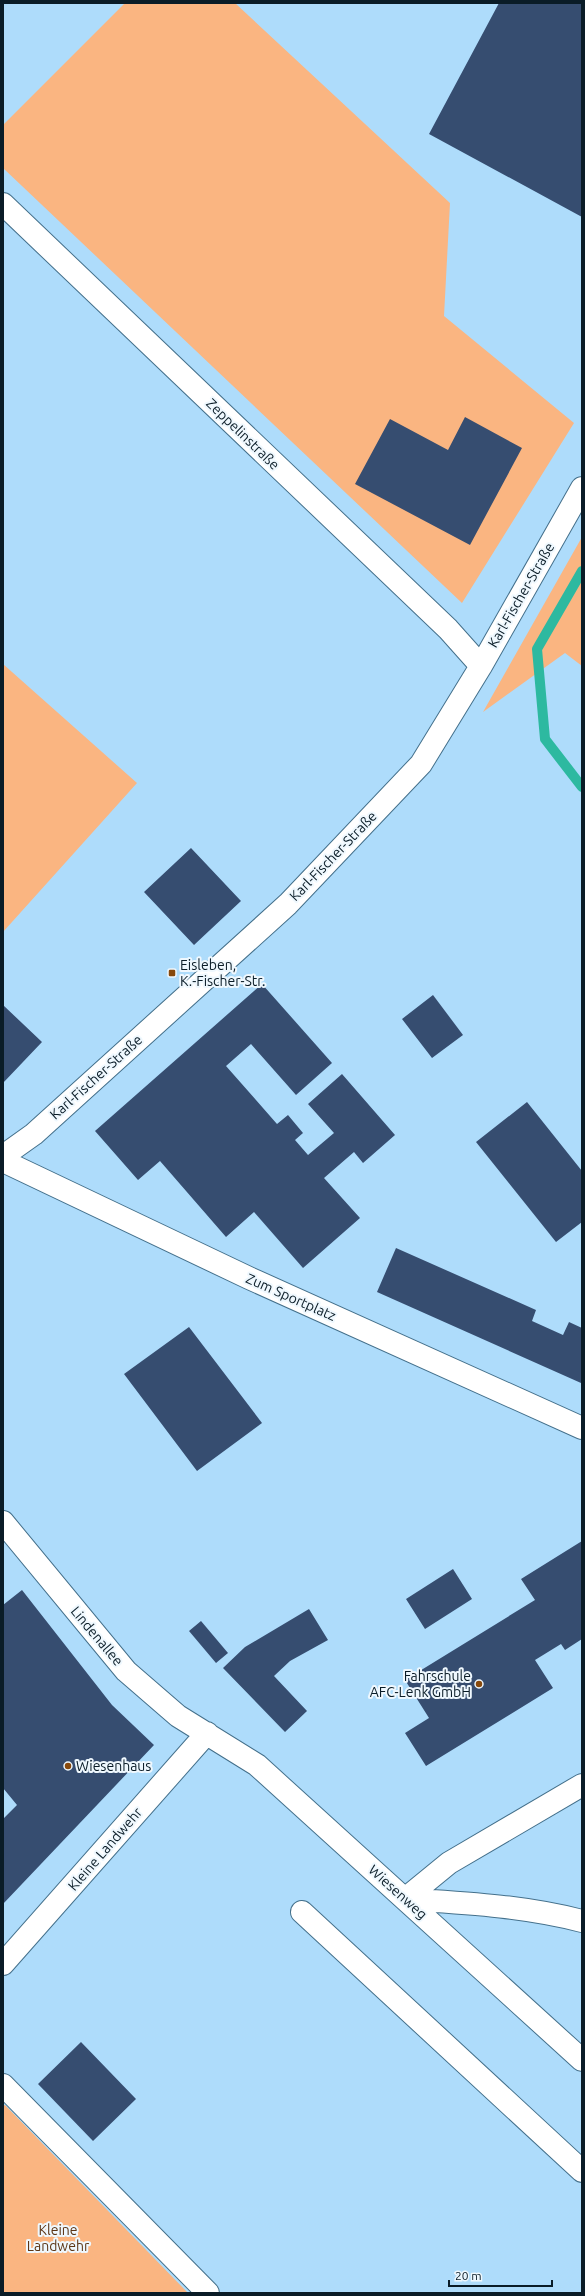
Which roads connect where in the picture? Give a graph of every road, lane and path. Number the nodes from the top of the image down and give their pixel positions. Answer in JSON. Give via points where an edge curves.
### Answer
{"nodes":[{"id":1,"x":3,"y":204,"type":"edge"},
{"id":2,"x":582,"y":488,"type":"edge"},
{"id":3,"x":481,"y":666,"type":"junction"},
{"id":4,"x":3,"y":1156,"type":"edge"},
{"id":5,"x":3,"y":1161,"type":"edge"},
{"id":6,"x":582,"y":1428,"type":"edge"},
{"id":7,"x":3,"y":1522,"type":"edge"},
{"id":8,"x":207,"y":1733,"type":"junction"},
{"id":9,"x":582,"y":1785,"type":"edge"},
{"id":10,"x":405,"y":1899,"type":"junction"},
{"id":11,"x":302,"y":1912,"type":"dead end"},
{"id":12,"x":582,"y":1921,"type":"edge"},
{"id":13,"x":3,"y":1964,"type":"edge"},
{"id":14,"x":582,"y":2060,"type":"edge"},
{"id":15,"x":3,"y":2085,"type":"edge"},
{"id":16,"x":582,"y":2171,"type":"edge"},
{"id":17,"x":208,"y":2293,"type":"edge"}],
"edges":[{"from":1,"to":3,"type":"street","name":"Zeppelinstraße","via":[[436,618]]},
{"from":2,"to":3,"type":"street","name":"Karl-Fischer-Straße"},
{"from":3,"to":4,"type":"street","name":"Karl-Fischer-Straße","via":[[421,764],[288,904],[34,1134]]},
{"from":5,"to":6,"type":"street","name":"Zum Sportplatz","via":[[249,1278]]},
{"from":7,"to":8,"type":"street","name":"Lindenallee","via":[[126,1671],[158,1700]]},
{"from":8,"to":10,"type":"street","name":"Wiesenweg","via":[[257,1765]]},
{"from":8,"to":13,"type":"street","name":"Kleine Landwehr"},
{"from":9,"to":10,"type":"street","via":[[449,1863]]},
{"from":10,"to":12,"type":"street","via":[[501,1905]]},
{"from":10,"to":14,"type":"street","name":"Wiesenweg"},
{"from":11,"to":16,"type":"street"},
{"from":15,"to":17,"type":"street"}]}
